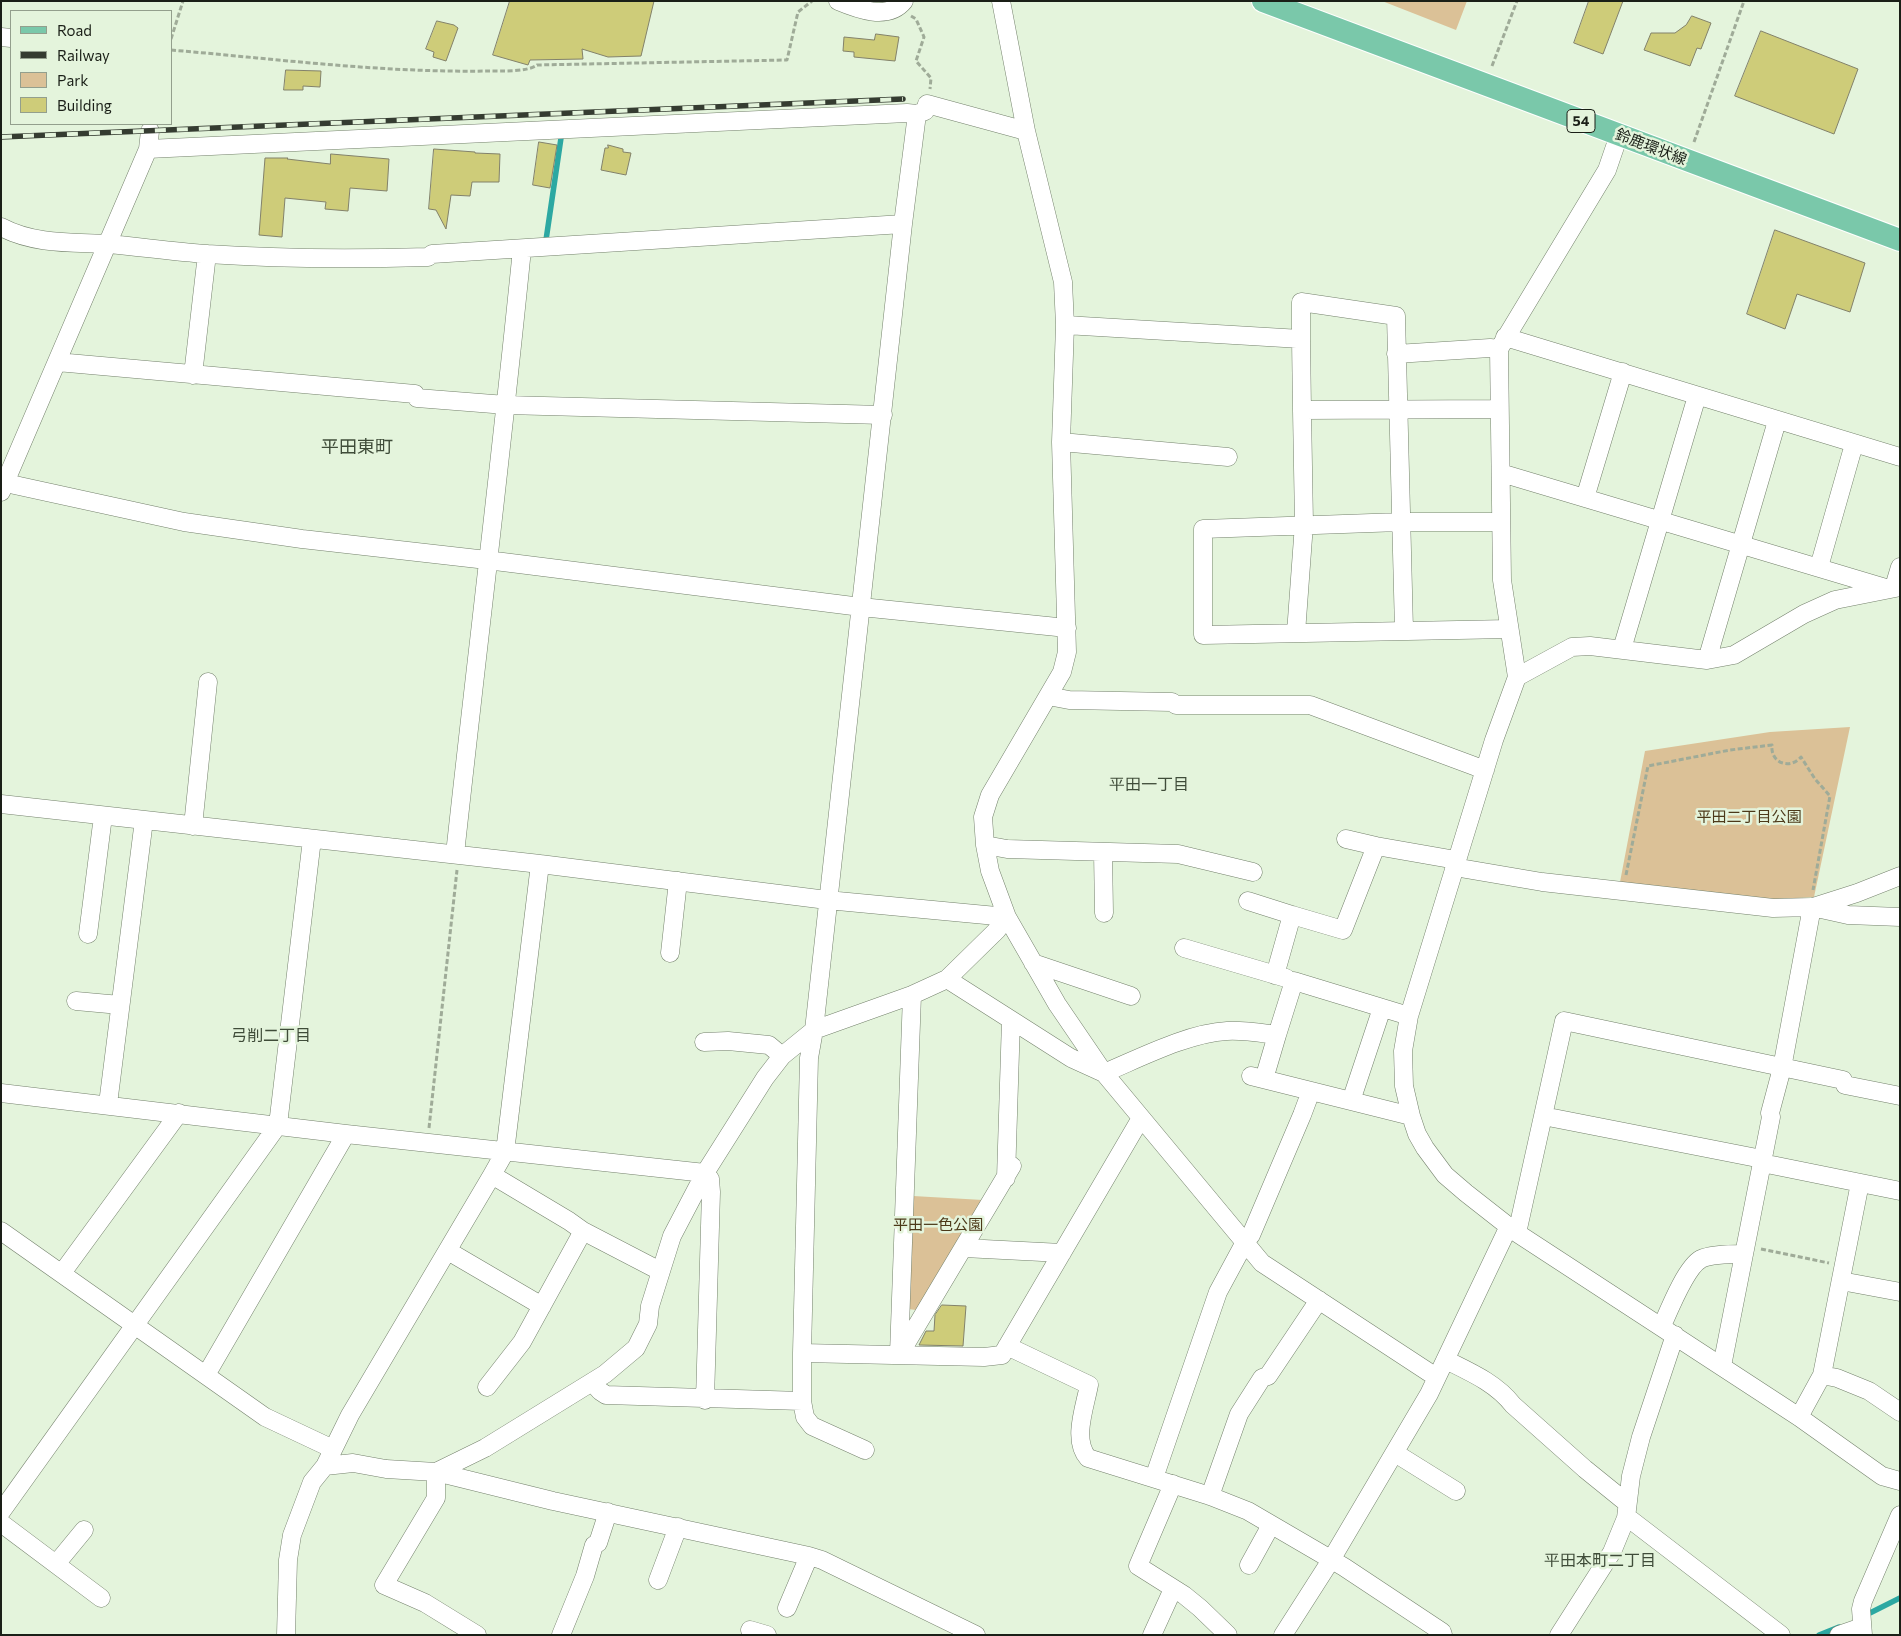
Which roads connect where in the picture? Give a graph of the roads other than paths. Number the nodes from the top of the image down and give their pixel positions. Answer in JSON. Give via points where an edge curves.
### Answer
{"nodes":[{"id":1,"x":838,"y":1,"type":"edge"},
{"id":2,"x":1001,"y":1,"type":"edge"},
{"id":3,"x":1262,"y":1,"type":"edge"},
{"id":4,"x":902,"y":4,"type":"edge"},
{"id":5,"x":922,"y":109,"type":"junction"},
{"id":6,"x":150,"y":131,"type":"dead end"},
{"id":7,"x":1026,"y":131,"type":"junction"},
{"id":8,"x":1618,"y":135,"type":"junction"},
{"id":9,"x":148,"y":149,"type":"junction"},
{"id":10,"x":903,"y":224,"type":"junction"},
{"id":11,"x":1,"y":227,"type":"edge"},
{"id":12,"x":1900,"y":240,"type":"edge"},
{"id":13,"x":108,"y":244,"type":"junction"},
{"id":14,"x":522,"y":249,"type":"junction"},
{"id":15,"x":207,"y":254,"type":"junction"},
{"id":16,"x":1065,"y":325,"type":"junction"},
{"id":17,"x":1301,"y":339,"type":"junction"},
{"id":18,"x":1502,"y":343,"type":"junction"},
{"id":19,"x":1396,"y":354,"type":"junction"},
{"id":20,"x":57,"y":362,"type":"junction"},
{"id":21,"x":1623,"y":372,"type":"junction"},
{"id":22,"x":193,"y":375,"type":"junction"},
{"id":23,"x":1696,"y":396,"type":"junction"},
{"id":24,"x":506,"y":406,"type":"junction"},
{"id":25,"x":1499,"y":409,"type":"junction"},
{"id":26,"x":1302,"y":410,"type":"junction"},
{"id":27,"x":1397,"y":410,"type":"junction"},
{"id":28,"x":882,"y":415,"type":"junction"},
{"id":29,"x":1777,"y":421,"type":"junction"},
{"id":30,"x":1061,"y":442,"type":"junction"},
{"id":31,"x":1854,"y":444,"type":"junction"},
{"id":32,"x":1228,"y":457,"type":"dead end"},
{"id":33,"x":1900,"y":458,"type":"edge"},
{"id":34,"x":1501,"y":473,"type":"junction"},
{"id":35,"x":3,"y":485,"type":"edge"},
{"id":36,"x":1585,"y":498,"type":"junction"},
{"id":37,"x":1661,"y":520,"type":"junction"},
{"id":38,"x":1400,"y":522,"type":"junction"},
{"id":39,"x":1501,"y":522,"type":"junction"},
{"id":40,"x":1304,"y":524,"type":"junction"},
{"id":41,"x":1741,"y":544,"type":"junction"},
{"id":42,"x":487,"y":560,"type":"junction"},
{"id":43,"x":1819,"y":567,"type":"junction"},
{"id":44,"x":1900,"y":568,"type":"edge"},
{"id":45,"x":1894,"y":588,"type":"edge"},
{"id":46,"x":861,"y":607,"type":"junction"},
{"id":47,"x":1067,"y":628,"type":"junction"},
{"id":48,"x":1509,"y":629,"type":"junction"},
{"id":49,"x":1404,"y":630,"type":"junction"},
{"id":50,"x":1296,"y":632,"type":"junction"},
{"id":51,"x":1622,"y":649,"type":"junction"},
{"id":52,"x":1707,"y":660,"type":"junction"},
{"id":53,"x":1517,"y":677,"type":"junction"},
{"id":54,"x":208,"y":682,"type":"dead end"},
{"id":55,"x":1048,"y":696,"type":"junction"},
{"id":56,"x":1485,"y":770,"type":"junction"},
{"id":57,"x":1,"y":804,"type":"edge"},
{"id":58,"x":103,"y":816,"type":"junction"},
{"id":59,"x":144,"y":820,"type":"junction"},
{"id":60,"x":193,"y":826,"type":"junction"},
{"id":61,"x":312,"y":839,"type":"junction"},
{"id":62,"x":1346,"y":839,"type":"dead end"},
{"id":63,"x":985,"y":845,"type":"junction"},
{"id":64,"x":1376,"y":846,"type":"junction"},
{"id":65,"x":1103,"y":852,"type":"junction"},
{"id":66,"x":457,"y":855,"type":"junction"},
{"id":67,"x":1455,"y":863,"type":"junction"},
{"id":68,"x":540,"y":864,"type":"junction"},
{"id":69,"x":1252,"y":872,"type":"dead end"},
{"id":70,"x":1900,"y":876,"type":"edge"},
{"id":71,"x":678,"y":881,"type":"junction"},
{"id":72,"x":827,"y":900,"type":"junction"},
{"id":73,"x":1248,"y":901,"type":"dead end"},
{"id":74,"x":1811,"y":908,"type":"junction"},
{"id":75,"x":1104,"y":913,"type":"dead end"},
{"id":76,"x":1292,"y":915,"type":"junction"},
{"id":77,"x":1007,"y":917,"type":"junction"},
{"id":78,"x":1900,"y":917,"type":"edge"},
{"id":79,"x":88,"y":934,"type":"dead end"},
{"id":80,"x":1184,"y":948,"type":"dead end"},
{"id":81,"x":670,"y":953,"type":"dead end"},
{"id":82,"x":1032,"y":963,"type":"junction"},
{"id":83,"x":1276,"y":974,"type":"junction"},
{"id":84,"x":947,"y":979,"type":"junction"},
{"id":85,"x":1294,"y":980,"type":"junction"},
{"id":86,"x":912,"y":995,"type":"junction"},
{"id":87,"x":1131,"y":996,"type":"dead end"},
{"id":88,"x":76,"y":1001,"type":"dead end"},
{"id":89,"x":120,"y":1005,"type":"junction"},
{"id":90,"x":1382,"y":1008,"type":"junction"},
{"id":91,"x":1409,"y":1016,"type":"junction"},
{"id":92,"x":1011,"y":1020,"type":"junction"},
{"id":93,"x":814,"y":1030,"type":"junction"},
{"id":94,"x":1277,"y":1035,"type":"junction"},
{"id":95,"x":704,"y":1042,"type":"dead end"},
{"id":96,"x":782,"y":1056,"type":"junction"},
{"id":97,"x":1782,"y":1068,"type":"junction"},
{"id":98,"x":1104,"y":1073,"type":"junction"},
{"id":99,"x":1311,"y":1091,"type":"junction"},
{"id":100,"x":1,"y":1093,"type":"edge"},
{"id":101,"x":1900,"y":1096,"type":"edge"},
{"id":102,"x":1351,"y":1101,"type":"junction"},
{"id":103,"x":108,"y":1104,"type":"junction"},
{"id":104,"x":179,"y":1113,"type":"junction"},
{"id":105,"x":1411,"y":1116,"type":"junction"},
{"id":106,"x":1543,"y":1116,"type":"junction"},
{"id":107,"x":1141,"y":1118,"type":"junction"},
{"id":108,"x":278,"y":1125,"type":"junction"},
{"id":109,"x":346,"y":1134,"type":"junction"},
{"id":110,"x":505,"y":1152,"type":"junction"},
{"id":111,"x":1762,"y":1161,"type":"junction"},
{"id":112,"x":705,"y":1173,"type":"junction"},
{"id":113,"x":492,"y":1175,"type":"junction"},
{"id":114,"x":1860,"y":1183,"type":"junction"},
{"id":115,"x":1900,"y":1191,"type":"edge"},
{"id":116,"x":1513,"y":1229,"type":"junction"},
{"id":117,"x":1,"y":1231,"type":"edge"},
{"id":118,"x":582,"y":1231,"type":"junction"},
{"id":119,"x":1245,"y":1242,"type":"junction"},
{"id":120,"x":964,"y":1248,"type":"junction"},
{"id":121,"x":448,"y":1250,"type":"junction"},
{"id":122,"x":1744,"y":1250,"type":"junction"},
{"id":123,"x":1062,"y":1253,"type":"junction"},
{"id":124,"x":660,"y":1272,"type":"junction"},
{"id":125,"x":62,"y":1273,"type":"junction"},
{"id":126,"x":1842,"y":1273,"type":"junction"},
{"id":127,"x":1900,"y":1292,"type":"edge"},
{"id":128,"x":1319,"y":1300,"type":"junction"},
{"id":129,"x":542,"y":1306,"type":"junction"},
{"id":130,"x":134,"y":1324,"type":"junction"},
{"id":131,"x":1668,"y":1330,"type":"junction"},
{"id":132,"x":1007,"y":1346,"type":"junction"},
{"id":133,"x":802,"y":1353,"type":"junction"},
{"id":134,"x":899,"y":1354,"type":"junction"},
{"id":135,"x":1446,"y":1360,"type":"junction"},
{"id":136,"x":1722,"y":1366,"type":"junction"},
{"id":137,"x":206,"y":1375,"type":"junction"},
{"id":138,"x":1822,"y":1375,"type":"junction"},
{"id":139,"x":1436,"y":1377,"type":"junction"},
{"id":140,"x":592,"y":1382,"type":"junction"},
{"id":141,"x":487,"y":1387,"type":"dead end"},
{"id":142,"x":705,"y":1400,"type":"junction"},
{"id":143,"x":802,"y":1402,"type":"junction"},
{"id":144,"x":1900,"y":1412,"type":"edge"},
{"id":145,"x":1799,"y":1417,"type":"junction"},
{"id":146,"x":333,"y":1449,"type":"junction"},
{"id":147,"x":865,"y":1450,"type":"dead end"},
{"id":148,"x":1395,"y":1453,"type":"junction"},
{"id":149,"x":325,"y":1466,"type":"junction"},
{"id":150,"x":436,"y":1472,"type":"junction"},
{"id":151,"x":1154,"y":1478,"type":"junction"},
{"id":152,"x":1900,"y":1481,"type":"edge"},
{"id":153,"x":1173,"y":1484,"type":"junction"},
{"id":154,"x":1456,"y":1490,"type":"dead end"},
{"id":155,"x":1210,"y":1496,"type":"junction"},
{"id":156,"x":1626,"y":1511,"type":"junction"},
{"id":157,"x":1,"y":1512,"type":"edge"},
{"id":158,"x":608,"y":1512,"type":"junction"},
{"id":159,"x":1900,"y":1515,"type":"edge"},
{"id":160,"x":1,"y":1523,"type":"edge"},
{"id":161,"x":1271,"y":1525,"type":"junction"},
{"id":162,"x":678,"y":1527,"type":"junction"},
{"id":163,"x":84,"y":1530,"type":"dead end"},
{"id":164,"x":809,"y":1556,"type":"junction"},
{"id":165,"x":1331,"y":1560,"type":"junction"},
{"id":166,"x":56,"y":1564,"type":"junction"},
{"id":167,"x":1249,"y":1565,"type":"dead end"},
{"id":168,"x":658,"y":1580,"type":"dead end"},
{"id":169,"x":1173,"y":1589,"type":"junction"},
{"id":170,"x":102,"y":1598,"type":"dead end"},
{"id":171,"x":787,"y":1608,"type":"dead end"},
{"id":172,"x":1862,"y":1631,"type":"edge"},
{"id":173,"x":471,"y":1633,"type":"edge"},
{"id":174,"x":974,"y":1634,"type":"edge"},
{"id":175,"x":286,"y":1635,"type":"edge"},
{"id":176,"x":561,"y":1635,"type":"edge"},
{"id":177,"x":1152,"y":1635,"type":"edge"},
{"id":178,"x":1228,"y":1635,"type":"edge"},
{"id":179,"x":1283,"y":1635,"type":"edge"},
{"id":180,"x":1443,"y":1635,"type":"edge"},
{"id":181,"x":1559,"y":1635,"type":"edge"},
{"id":182,"x":1780,"y":1635,"type":"edge"},
{"id":183,"x":1839,"y":1635,"type":"edge"}],
"edges":[{"from":1,"to":4,"type":"street","via":[[857,9],[888,12]]},
{"from":2,"to":7,"type":"street"},
{"from":3,"to":8,"type":"main road","name":"鈴鹿環状線","number":"54"},
{"from":5,"to":7,"type":"street"},
{"from":5,"to":9,"type":"street"},
{"from":5,"to":10,"type":"street"},
{"from":6,"to":9,"type":"street"},
{"from":7,"to":16,"type":"street","via":[[1063,282]]},
{"from":8,"to":12,"type":"main road","name":"鈴鹿環状線","number":"54"},
{"from":8,"to":18,"type":"street","via":[[1606,170]]},
{"from":9,"to":13,"type":"street"},
{"from":10,"to":14,"type":"street"},
{"from":10,"to":28,"type":"street"},
{"from":11,"to":13,"type":"street","via":[[59,243]]},
{"from":13,"to":15,"type":"street"},
{"from":13,"to":20,"type":"street"},
{"from":14,"to":15,"type":"street","via":[[432,254],[428,257],[350,259]]},
{"from":14,"to":24,"type":"street"},
{"from":15,"to":22,"type":"street"},
{"from":16,"to":17,"type":"street"},
{"from":16,"to":30,"type":"street"},
{"from":17,"to":19,"type":"street","via":[[1300,302],[1396,316]]},
{"from":17,"to":26,"type":"street"},
{"from":18,"to":19,"type":"street","via":[[1490,348]]},
{"from":18,"to":21,"type":"street"},
{"from":18,"to":25,"type":"street"},
{"from":19,"to":27,"type":"street"},
{"from":20,"to":22,"type":"street"},
{"from":20,"to":35,"type":"street"},
{"from":21,"to":23,"type":"street"},
{"from":21,"to":36,"type":"street"},
{"from":22,"to":24,"type":"street","via":[[415,394],[417,398]]},
{"from":23,"to":29,"type":"street"},
{"from":23,"to":37,"type":"street"},
{"from":24,"to":28,"type":"street"},
{"from":24,"to":42,"type":"street"},
{"from":25,"to":27,"type":"street"},
{"from":25,"to":34,"type":"street"},
{"from":26,"to":27,"type":"street"},
{"from":26,"to":40,"type":"street"},
{"from":27,"to":38,"type":"street"},
{"from":28,"to":46,"type":"street"},
{"from":29,"to":31,"type":"street"},
{"from":29,"to":41,"type":"street"},
{"from":30,"to":32,"type":"street"},
{"from":30,"to":47,"type":"street"},
{"from":31,"to":33,"type":"street"},
{"from":31,"to":43,"type":"street"},
{"from":34,"to":36,"type":"street"},
{"from":34,"to":39,"type":"street"},
{"from":35,"to":42,"type":"street","via":[[184,522]]},
{"from":36,"to":37,"type":"street"},
{"from":37,"to":41,"type":"street"},
{"from":37,"to":51,"type":"street"},
{"from":38,"to":39,"type":"street"},
{"from":38,"to":40,"type":"street"},
{"from":38,"to":49,"type":"street"},
{"from":39,"to":48,"type":"street","via":[[1502,580]]},
{"from":40,"to":50,"type":"street"},
{"from":40,"to":50,"type":"street","via":[[1203,529],[1203,635]]},
{"from":41,"to":43,"type":"street"},
{"from":41,"to":52,"type":"street"},
{"from":42,"to":46,"type":"street"},
{"from":42,"to":66,"type":"street"},
{"from":43,"to":45,"type":"street"},
{"from":44,"to":45,"type":"street"},
{"from":45,"to":52,"type":"street","via":[[1835,600],[1804,614],[1734,655]]},
{"from":46,"to":47,"type":"street"},
{"from":46,"to":72,"type":"street"},
{"from":47,"to":55,"type":"street","via":[[1067,652],[1062,672]]},
{"from":48,"to":49,"type":"street"},
{"from":48,"to":53,"type":"street"},
{"from":49,"to":50,"type":"street"},
{"from":51,"to":52,"type":"street"},
{"from":51,"to":53,"type":"street","via":[[1572,647]]},
{"from":53,"to":56,"type":"street"},
{"from":54,"to":60,"type":"street"},
{"from":55,"to":56,"type":"street","via":[[1069,700],[1172,702],[1176,705],[1310,705]]},
{"from":55,"to":63,"type":"street","via":[[990,795],[984,817]]},
{"from":56,"to":67,"type":"street"},
{"from":57,"to":58,"type":"street"},
{"from":58,"to":59,"type":"street"},
{"from":58,"to":79,"type":"street"},
{"from":59,"to":60,"type":"street"},
{"from":59,"to":89,"type":"street"},
{"from":60,"to":61,"type":"street"},
{"from":61,"to":66,"type":"street"},
{"from":61,"to":108,"type":"street"},
{"from":62,"to":64,"type":"street"},
{"from":63,"to":65,"type":"street","via":[[1007,849]]},
{"from":63,"to":77,"type":"street","via":[[990,871]]},
{"from":64,"to":67,"type":"street"},
{"from":64,"to":76,"type":"street","via":[[1343,930]]},
{"from":65,"to":69,"type":"street","via":[[1178,854]]},
{"from":65,"to":75,"type":"street"},
{"from":66,"to":68,"type":"street"},
{"from":67,"to":74,"type":"street","via":[[1542,882],[1773,908]]},
{"from":67,"to":91,"type":"street"},
{"from":68,"to":71,"type":"street"},
{"from":68,"to":110,"type":"street"},
{"from":70,"to":74,"type":"street"},
{"from":71,"to":72,"type":"street"},
{"from":71,"to":81,"type":"street"},
{"from":72,"to":77,"type":"street"},
{"from":72,"to":93,"type":"street"},
{"from":73,"to":76,"type":"street"},
{"from":74,"to":78,"type":"street","via":[[1848,915]]},
{"from":74,"to":97,"type":"street"},
{"from":76,"to":83,"type":"street"},
{"from":77,"to":82,"type":"street"},
{"from":77,"to":84,"type":"street"},
{"from":80,"to":83,"type":"street"},
{"from":82,"to":87,"type":"street"},
{"from":82,"to":98,"type":"street"},
{"from":83,"to":85,"type":"street"},
{"from":84,"to":86,"type":"street"},
{"from":84,"to":92,"type":"street"},
{"from":85,"to":90,"type":"street"},
{"from":85,"to":94,"type":"street"},
{"from":86,"to":93,"type":"street"},
{"from":86,"to":134,"type":"street"},
{"from":88,"to":89,"type":"street"},
{"from":89,"to":103,"type":"street"},
{"from":90,"to":91,"type":"street"},
{"from":90,"to":102,"type":"street"},
{"from":91,"to":105,"type":"street","via":[[1403,1051],[1404,1086]]},
{"from":92,"to":98,"type":"street","via":[[1071,1058]]},
{"from":92,"to":120,"type":"street","via":[[1009,1172]]},
{"from":93,"to":96,"type":"street"},
{"from":93,"to":133,"type":"street","via":[[809,1058]]},
{"from":94,"to":98,"type":"street","via":[[1228,1030],[1203,1034]]},
{"from":94,"to":99,"type":"street","via":[[1258,1078]]},
{"from":95,"to":96,"type":"street","via":[[769,1045]]},
{"from":96,"to":112,"type":"street"},
{"from":97,"to":101,"type":"street"},
{"from":97,"to":106,"type":"street","via":[[1564,1021]]},
{"from":97,"to":111,"type":"street"},
{"from":98,"to":107,"type":"street"},
{"from":99,"to":102,"type":"street"},
{"from":99,"to":119,"type":"street","via":[[1262,1213]]},
{"from":100,"to":103,"type":"street"},
{"from":102,"to":105,"type":"street"},
{"from":103,"to":104,"type":"street"},
{"from":104,"to":108,"type":"street"},
{"from":104,"to":125,"type":"street"},
{"from":105,"to":116,"type":"street","via":[[1425,1148],[1446,1175]]},
{"from":106,"to":111,"type":"street"},
{"from":106,"to":116,"type":"street"},
{"from":107,"to":119,"type":"street"},
{"from":107,"to":123,"type":"street"},
{"from":108,"to":109,"type":"street"},
{"from":108,"to":130,"type":"street"},
{"from":109,"to":110,"type":"street"},
{"from":109,"to":137,"type":"street"},
{"from":110,"to":112,"type":"street"},
{"from":110,"to":113,"type":"street"},
{"from":111,"to":114,"type":"street"},
{"from":111,"to":122,"type":"street"},
{"from":112,"to":124,"type":"street","via":[[672,1236]]},
{"from":112,"to":142,"type":"street","via":[[710,1179],[711,1192]]},
{"from":113,"to":118,"type":"street"},
{"from":113,"to":121,"type":"street"},
{"from":114,"to":115,"type":"street"},
{"from":114,"to":126,"type":"street"},
{"from":116,"to":131,"type":"street"},
{"from":116,"to":135,"type":"street"},
{"from":117,"to":125,"type":"street"},
{"from":118,"to":124,"type":"street"},
{"from":118,"to":129,"type":"street"},
{"from":119,"to":128,"type":"street","via":[[1262,1263]]},
{"from":119,"to":151,"type":"street","via":[[1218,1292]]},
{"from":120,"to":123,"type":"street"},
{"from":120,"to":134,"type":"street"},
{"from":121,"to":129,"type":"street"},
{"from":121,"to":146,"type":"street"},
{"from":122,"to":131,"type":"street","via":[[1701,1259],[1688,1274]]},
{"from":122,"to":136,"type":"street"},
{"from":123,"to":132,"type":"street"},
{"from":124,"to":140,"type":"street","via":[[641,1340],[620,1363]]},
{"from":125,"to":130,"type":"street"},
{"from":126,"to":127,"type":"street"},
{"from":126,"to":138,"type":"street"},
{"from":128,"to":139,"type":"street"},
{"from":128,"to":155,"type":"street","via":[[1239,1414]]},
{"from":129,"to":141,"type":"street","via":[[522,1342]]},
{"from":130,"to":137,"type":"street"},
{"from":130,"to":157,"type":"street"},
{"from":131,"to":136,"type":"street"},
{"from":131,"to":156,"type":"street","via":[[1631,1476]]},
{"from":132,"to":134,"type":"street","via":[[1002,1355],[994,1357]]},
{"from":132,"to":151,"type":"street","via":[[1089,1385],[1080,1442],[1088,1458]]},
{"from":133,"to":134,"type":"street"},
{"from":133,"to":143,"type":"street"},
{"from":135,"to":139,"type":"street"},
{"from":135,"to":156,"type":"street","via":[[1477,1375],[1504,1394]]},
{"from":136,"to":145,"type":"street"},
{"from":137,"to":146,"type":"street","via":[[265,1417]]},
{"from":138,"to":144,"type":"street","via":[[1869,1391]]},
{"from":138,"to":145,"type":"street"},
{"from":139,"to":148,"type":"street"},
{"from":140,"to":142,"type":"street","via":[[606,1395]]},
{"from":140,"to":150,"type":"street","via":[[485,1448]]},
{"from":142,"to":143,"type":"street"},
{"from":143,"to":147,"type":"street","via":[[805,1417],[812,1426]]},
{"from":145,"to":152,"type":"street","via":[[1882,1476]]},
{"from":146,"to":149,"type":"street"},
{"from":148,"to":154,"type":"street"},
{"from":148,"to":165,"type":"street"},
{"from":149,"to":150,"type":"street","via":[[353,1463]]},
{"from":149,"to":175,"type":"street","via":[[312,1482],[292,1535],[286,1575]]},
{"from":150,"to":158,"type":"street"},
{"from":150,"to":173,"type":"street","via":[[436,1498],[384,1585],[425,1603]]},
{"from":151,"to":153,"type":"street"},
{"from":153,"to":155,"type":"street"},
{"from":153,"to":169,"type":"street","via":[[1138,1566]]},
{"from":155,"to":161,"type":"street","via":[[1248,1511]]},
{"from":156,"to":181,"type":"street","via":[[1612,1552]]},
{"from":156,"to":182,"type":"street","via":[[1631,1520]]},
{"from":158,"to":162,"type":"street"},
{"from":158,"to":176,"type":"street"},
{"from":159,"to":172,"type":"street","via":[[1861,1609]]},
{"from":160,"to":166,"type":"street"},
{"from":161,"to":165,"type":"street"},
{"from":161,"to":167,"type":"street"},
{"from":162,"to":164,"type":"street"},
{"from":162,"to":168,"type":"street"},
{"from":163,"to":166,"type":"street"},
{"from":164,"to":171,"type":"street"},
{"from":164,"to":174,"type":"street"},
{"from":165,"to":179,"type":"street"},
{"from":165,"to":180,"type":"street"},
{"from":166,"to":170,"type":"street"},
{"from":169,"to":177,"type":"street"},
{"from":169,"to":178,"type":"street","via":[[1200,1608]]},
{"from":172,"to":183,"type":"street"}]}
